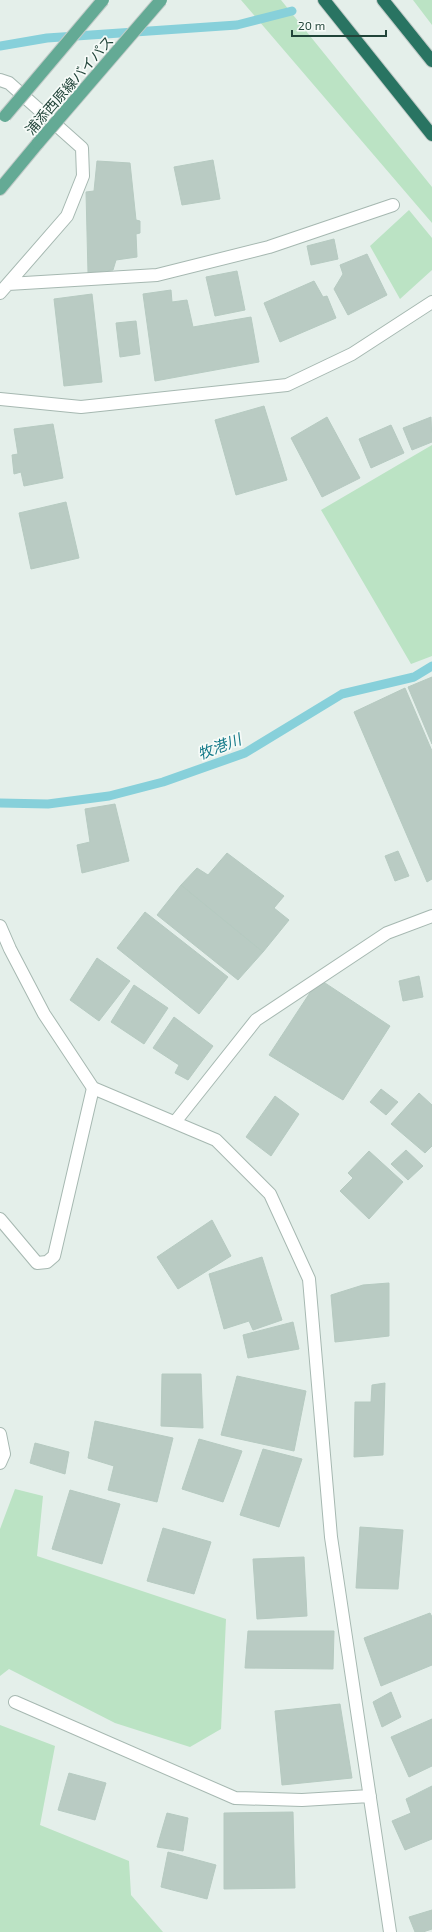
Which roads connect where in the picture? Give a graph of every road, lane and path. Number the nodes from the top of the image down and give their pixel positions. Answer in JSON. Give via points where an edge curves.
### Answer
{"nodes":[{"id":1,"x":103,"y":0,"type":"edge"},
{"id":2,"x":161,"y":0,"type":"edge"},
{"id":3,"x":324,"y":0,"type":"edge"},
{"id":4,"x":383,"y":0,"type":"edge"},
{"id":5,"x":432,"y":61,"type":"edge"},
{"id":6,"x":0,"y":80,"type":"edge"},
{"id":7,"x":2,"y":119,"type":"edge"},
{"id":8,"x":432,"y":135,"type":"edge"},
{"id":9,"x":0,"y":189,"type":"edge"},
{"id":10,"x":393,"y":205,"type":"dead end"},
{"id":11,"x":4,"y":288,"type":"edge"},
{"id":12,"x":432,"y":302,"type":"edge"},
{"id":13,"x":0,"y":399,"type":"edge"},
{"id":14,"x":432,"y":916,"type":"edge"},
{"id":15,"x":0,"y":926,"type":"edge"},
{"id":16,"x":94,"y":1088,"type":"junction"},
{"id":17,"x":175,"y":1122,"type":"junction"},
{"id":18,"x":0,"y":1219,"type":"edge"},
{"id":19,"x":0,"y":1434,"type":"edge"},
{"id":20,"x":0,"y":1463,"type":"edge"},
{"id":21,"x":15,"y":1702,"type":"dead end"},
{"id":22,"x":370,"y":1796,"type":"junction"},
{"id":23,"x":390,"y":1932,"type":"edge"}],
"edges":[{"from":1,"to":7,"type":"main road","name":"浦添西原線バイパス","bridge":true},
{"from":2,"to":9,"type":"main road","name":"浦添西原線バイパス","bridge":true},
{"from":3,"to":8,"type":"highway"},
{"from":4,"to":5,"type":"highway"},
{"from":6,"to":11,"type":"street","via":[[9,83],[82,148],[83,176],[67,216]]},
{"from":10,"to":11,"type":"street","via":[[269,247],[157,275]]},
{"from":12,"to":13,"type":"street","via":[[352,354],[288,385],[81,407]]},
{"from":14,"to":17,"type":"street","via":[[387,933],[256,1020]]},
{"from":15,"to":16,"type":"street","via":[[44,1014]]},
{"from":16,"to":17,"type":"street"},
{"from":16,"to":18,"type":"street","via":[[54,1256],[47,1262],[37,1263]]},
{"from":17,"to":22,"type":"street","via":[[216,1140],[270,1194],[310,1279],[331,1536]]},
{"from":19,"to":20,"type":"street","via":[[4,1454]]},
{"from":21,"to":22,"type":"street","via":[[236,1798],[302,1800]]},
{"from":22,"to":23,"type":"street"}]}
